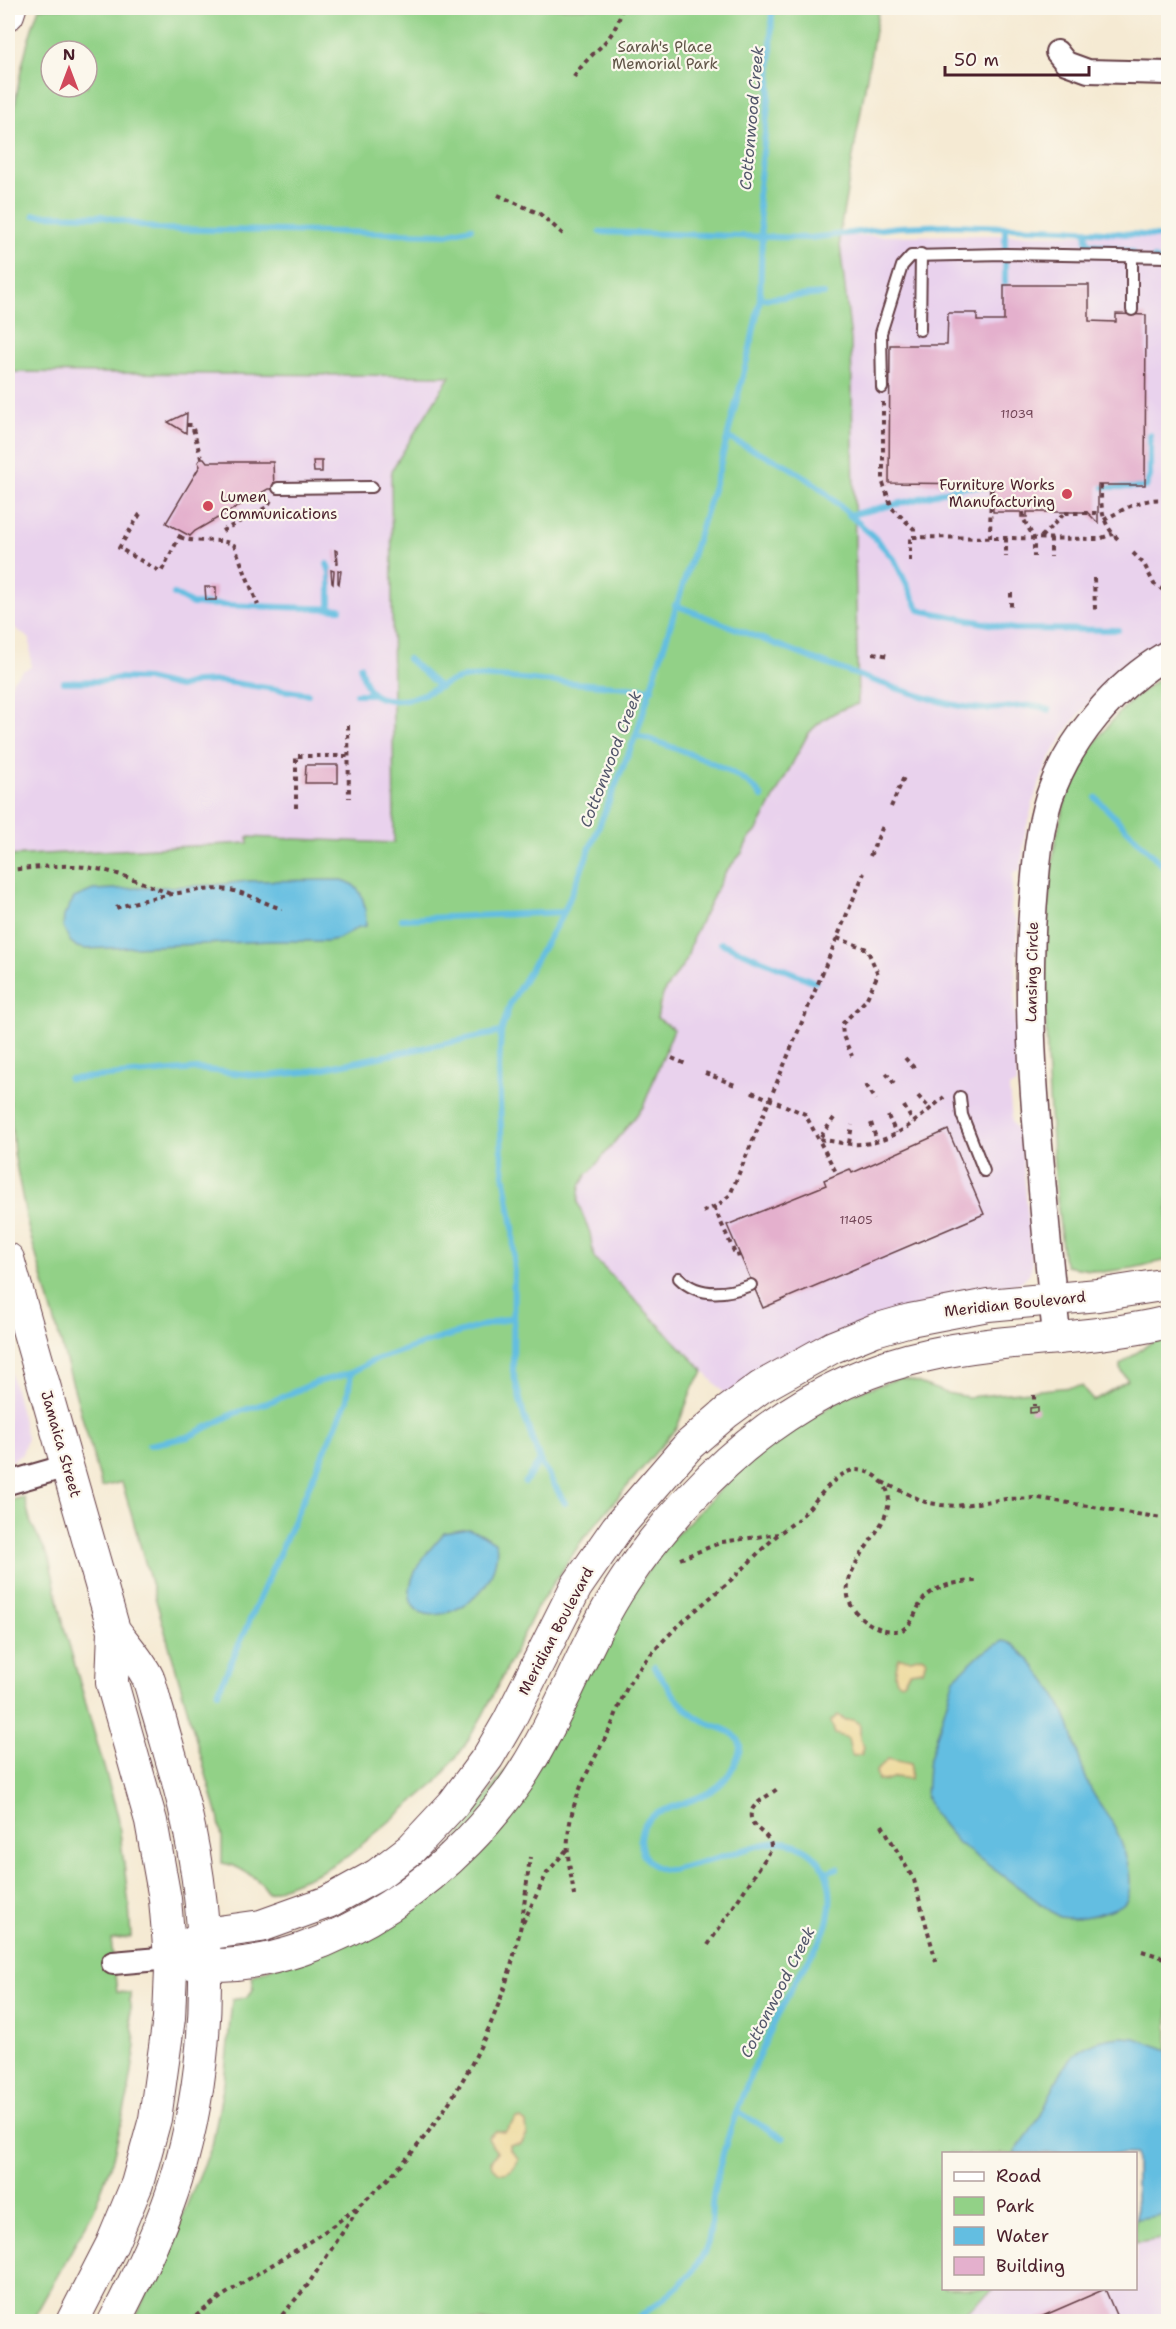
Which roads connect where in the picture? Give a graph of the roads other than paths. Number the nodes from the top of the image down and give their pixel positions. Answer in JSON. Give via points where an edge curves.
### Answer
{"nodes":[{"id":1,"x":10,"y":8,"type":"edge"},
{"id":2,"x":8,"y":14,"type":"edge"},
{"id":3,"x":1057,"y":52,"type":"dead end"},
{"id":4,"x":1168,"y":73,"type":"edge"},
{"id":5,"x":921,"y":254,"type":"junction"},
{"id":6,"x":1132,"y":256,"type":"junction"},
{"id":7,"x":1168,"y":257,"type":"edge"},
{"id":8,"x":1132,"y":310,"type":"dead end"},
{"id":9,"x":920,"y":330,"type":"dead end"},
{"id":10,"x":883,"y":393,"type":"road end"},
{"id":11,"x":372,"y":487,"type":"dead end"},
{"id":12,"x":278,"y":488,"type":"road end"},
{"id":13,"x":1168,"y":654,"type":"edge"},
{"id":14,"x":960,"y":1097,"type":"dead end"},
{"id":15,"x":984,"y":1171,"type":"dead end"},
{"id":16,"x":8,"y":1259,"type":"edge"},
{"id":17,"x":679,"y":1278,"type":"dead end"},
{"id":18,"x":1168,"y":1284,"type":"edge"},
{"id":19,"x":751,"y":1285,"type":"dead end"},
{"id":20,"x":1052,"y":1300,"type":"junction"},
{"id":21,"x":1168,"y":1322,"type":"edge"},
{"id":22,"x":1057,"y":1338,"type":"junction"},
{"id":23,"x":67,"y":1466,"type":"junction"},
{"id":24,"x":8,"y":1483,"type":"edge"},
{"id":25,"x":114,"y":1630,"type":"junction"},
{"id":26,"x":204,"y":1949,"type":"junction"},
{"id":27,"x":170,"y":1958,"type":"junction"},
{"id":28,"x":113,"y":1963,"type":"dead end"},
{"id":29,"x":72,"y":2322,"type":"edge"},
{"id":30,"x":114,"y":2322,"type":"edge"}],
"edges":[{"from":1,"to":2,"type":"main road"},
{"from":3,"to":4,"type":"street","via":[[1066,63],[1088,71]]},
{"from":5,"to":6,"type":"lane"},
{"from":5,"to":9,"type":"lane"},
{"from":5,"to":10,"type":"lane","via":[[904,261],[880,333]]},
{"from":6,"to":7,"type":"lane"},
{"from":6,"to":8,"type":"lane"},
{"from":11,"to":12,"type":"lane"},
{"from":13,"to":20,"type":"street","name":"Lansing Circle","via":[[1124,685],[1091,723],[1060,772],[1042,828],[1032,928],[1030,1026]]},
{"from":14,"to":15,"type":"lane","via":[[962,1115]]},
{"from":16,"to":23,"type":"main road","name":"Jamaica Street"},
{"from":17,"to":19,"type":"lane","via":[[691,1288],[709,1292]]},
{"from":18,"to":20,"type":"main road","name":"Meridian Boulevard"},
{"from":20,"to":22,"type":"street","name":"Lansing Circle"},
{"from":20,"to":26,"type":"main road","name":"Meridian Boulevard","via":[[959,1309],[875,1330],[789,1369],[735,1406],[674,1460],[599,1551],[565,1607],[488,1757],[453,1804],[411,1849],[363,1884],[319,1906]]},
{"from":21,"to":22,"type":"main road","name":"Meridian Boulevard"},
{"from":22,"to":26,"type":"main road","name":"Meridian Boulevard","via":[[975,1347],[896,1364],[826,1392],[768,1428],[725,1462],[633,1569],[605,1612],[529,1764],[498,1808],[435,1874],[341,1932],[278,1956],[240,1963]]},
{"from":23,"to":24,"type":"street"},
{"from":23,"to":25,"type":"main road","name":"Jamaica Street"},
{"from":25,"to":26,"type":"main road","name":"Jamaica Street","via":[[147,1678],[170,1753],[195,1855]]},
{"from":25,"to":27,"type":"main road","name":"Jamaica Street","via":[[111,1683],[154,1834]]},
{"from":26,"to":27,"type":"main road","name":"Meridian Boulevard"},
{"from":26,"to":30,"type":"main road","via":[[201,2056],[185,2146],[152,2244]]},
{"from":27,"to":28,"type":"street"},
{"from":27,"to":29,"type":"main road","via":[[169,2018],[150,2137],[121,2226]]}]}
